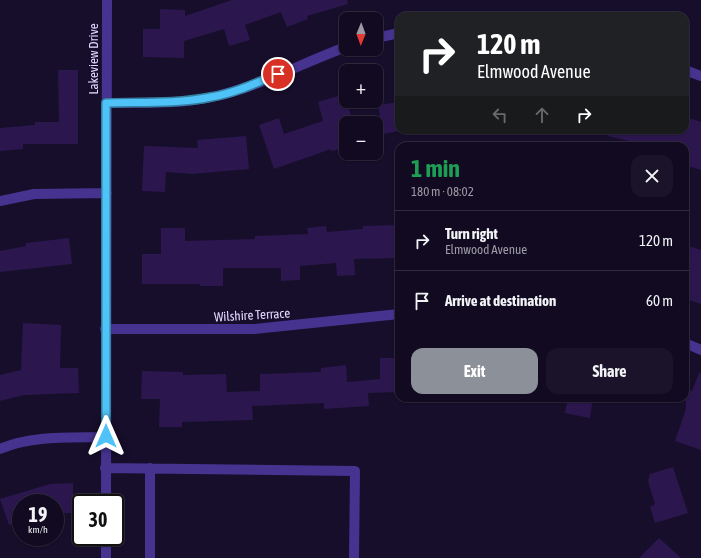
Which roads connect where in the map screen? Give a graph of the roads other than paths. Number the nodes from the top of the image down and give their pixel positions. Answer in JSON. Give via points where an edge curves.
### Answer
{"nodes":[{"id":1,"x":107,"y":0,"type":"edge"},
{"id":2,"x":395,"y":34,"type":"edge"},
{"id":3,"x":383,"y":36,"type":"edge"},
{"id":4,"x":339,"y":50,"type":"edge"},
{"id":5,"x":689,"y":72,"type":"edge"},
{"id":6,"x":701,"y":76,"type":"edge"},
{"id":7,"x":106,"y":103,"type":"junction"},
{"id":8,"x":107,"y":193,"type":"junction"},
{"id":9,"x":0,"y":201,"type":"edge"},
{"id":10,"x":395,"y":314,"type":"edge"},
{"id":11,"x":105,"y":329,"type":"junction"},
{"id":12,"x":689,"y":345,"type":"edge"},
{"id":13,"x":701,"y":350,"type":"edge"},
{"id":14,"x":106,"y":436,"type":"junction"},
{"id":15,"x":0,"y":449,"type":"edge"},
{"id":16,"x":105,"y":468,"type":"junction"},
{"id":17,"x":150,"y":468,"type":"junction"},
{"id":18,"x":106,"y":494,"type":"edge"},
{"id":19,"x":106,"y":546,"type":"edge"},
{"id":20,"x":106,"y":558,"type":"edge"},
{"id":21,"x":150,"y":558,"type":"edge"},
{"id":22,"x":354,"y":558,"type":"edge"}],
"edges":[{"from":1,"to":7,"type":"street","name":"Lakeview Drive"},
{"from":2,"to":3,"type":"street"},
{"from":4,"to":7,"type":"street","via":[[253,85],[212,97],[174,102]]},
{"from":5,"to":6,"type":"street"},
{"from":7,"to":8,"type":"street","name":"Lakeview Drive"},
{"from":8,"to":9,"type":"street","via":[[34,194]]},
{"from":8,"to":11,"type":"street","name":"Lakeview Drive"},
{"from":10,"to":11,"type":"street","name":"Wilshire Terrace","via":[[254,329]]},
{"from":11,"to":14,"type":"street","name":"Lakeview Drive"},
{"from":12,"to":13,"type":"street"},
{"from":14,"to":15,"type":"street","via":[[49,438]]},
{"from":14,"to":16,"type":"street","name":"Lakeview Drive"},
{"from":16,"to":17,"type":"street"},
{"from":16,"to":18,"type":"street","name":"Lakeview Drive"},
{"from":17,"to":21,"type":"street"},
{"from":17,"to":22,"type":"street","via":[[355,471]]},
{"from":19,"to":20,"type":"street"}]}
